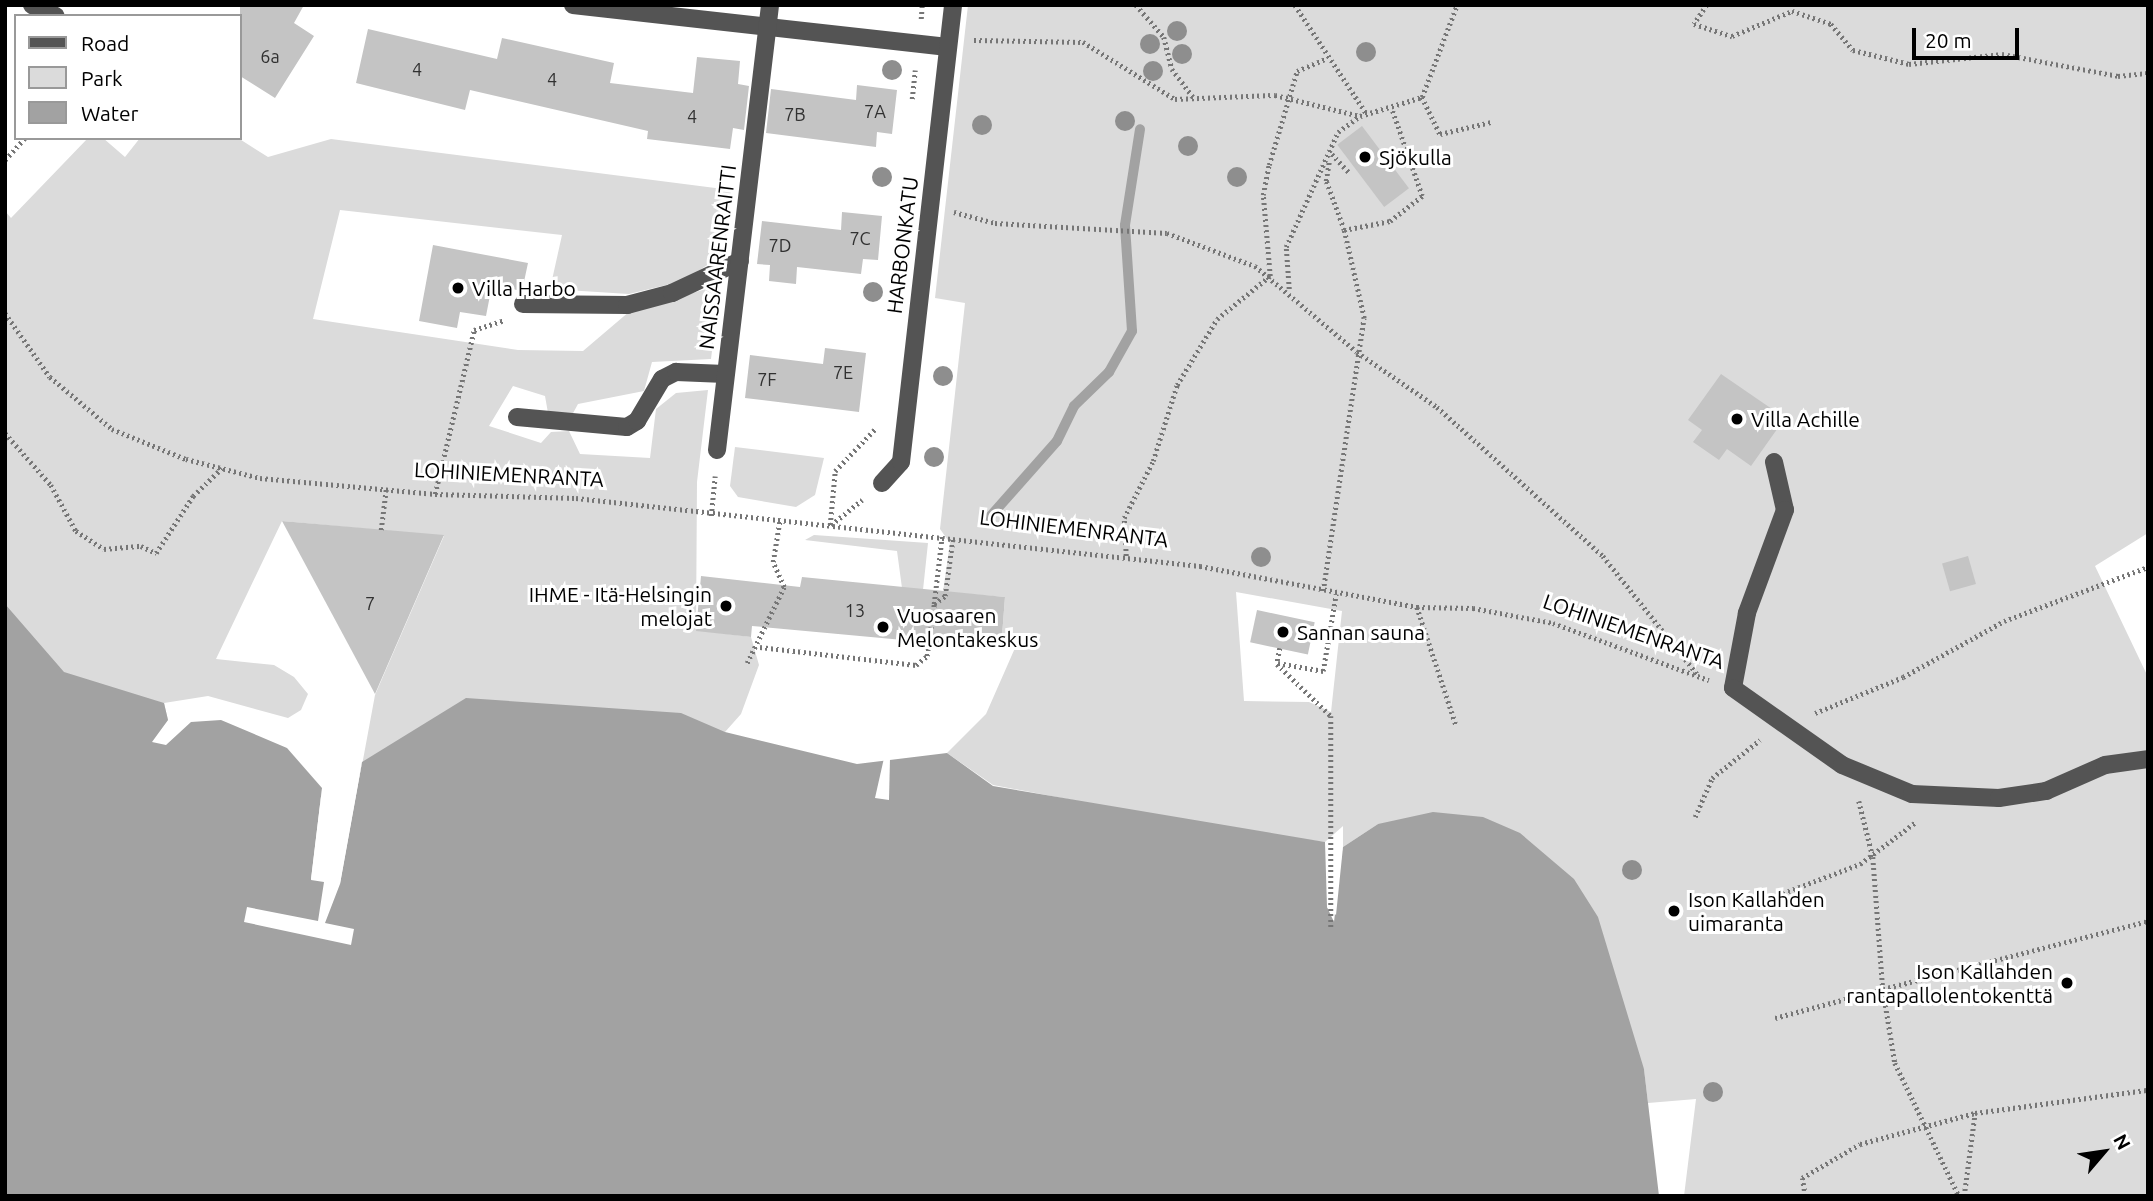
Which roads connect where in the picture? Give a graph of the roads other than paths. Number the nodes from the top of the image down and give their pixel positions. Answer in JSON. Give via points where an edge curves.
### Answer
{"nodes":[{"id":1,"x":32,"y":5,"type":"edge"},
{"id":2,"x":573,"y":5,"type":"edge"},
{"id":3,"x":771,"y":5,"type":"edge"},
{"id":4,"x":953,"y":5,"type":"edge"},
{"id":5,"x":52,"y":14,"type":"edge"},
{"id":6,"x":768,"y":27,"type":"junction"},
{"id":7,"x":948,"y":47,"type":"junction"},
{"id":8,"x":740,"y":261,"type":"junction"},
{"id":9,"x":523,"y":304,"type":"road end"},
{"id":10,"x":725,"y":374,"type":"junction"},
{"id":11,"x":517,"y":417,"type":"dead end"},
{"id":12,"x":717,"y":450,"type":"road end"},
{"id":13,"x":1774,"y":462,"type":"dead end"},
{"id":14,"x":883,"y":483,"type":"dead end"},
{"id":15,"x":2148,"y":759,"type":"edge"}],
"edges":[{"from":1,"to":5,"type":"street"},
{"from":2,"to":6,"type":"street"},
{"from":3,"to":6,"type":"street","name":"NAISSAARENRAITTI"},
{"from":4,"to":7,"type":"street","name":"HARBONKATU"},
{"from":6,"to":7,"type":"street"},
{"from":6,"to":8,"type":"street","name":"NAISSAARENRAITTI"},
{"from":7,"to":14,"type":"street","name":"HARBONKATU","via":[[901,462]]},
{"from":8,"to":9,"type":"street","via":[[672,293],[626,305]]},
{"from":8,"to":10,"type":"street","name":"NAISSAARENRAITTI"},
{"from":10,"to":11,"type":"street","via":[[676,372],[662,379],[637,421],[627,427]]},
{"from":10,"to":12,"type":"street","name":"NAISSAARENRAITTI"},
{"from":13,"to":15,"type":"street","name":"LOHINIEMENRANTA","via":[[1785,510],[1747,613],[1732,688],[1842,765],[1912,794],[1957,799],[2046,791],[2105,765]]}]}
